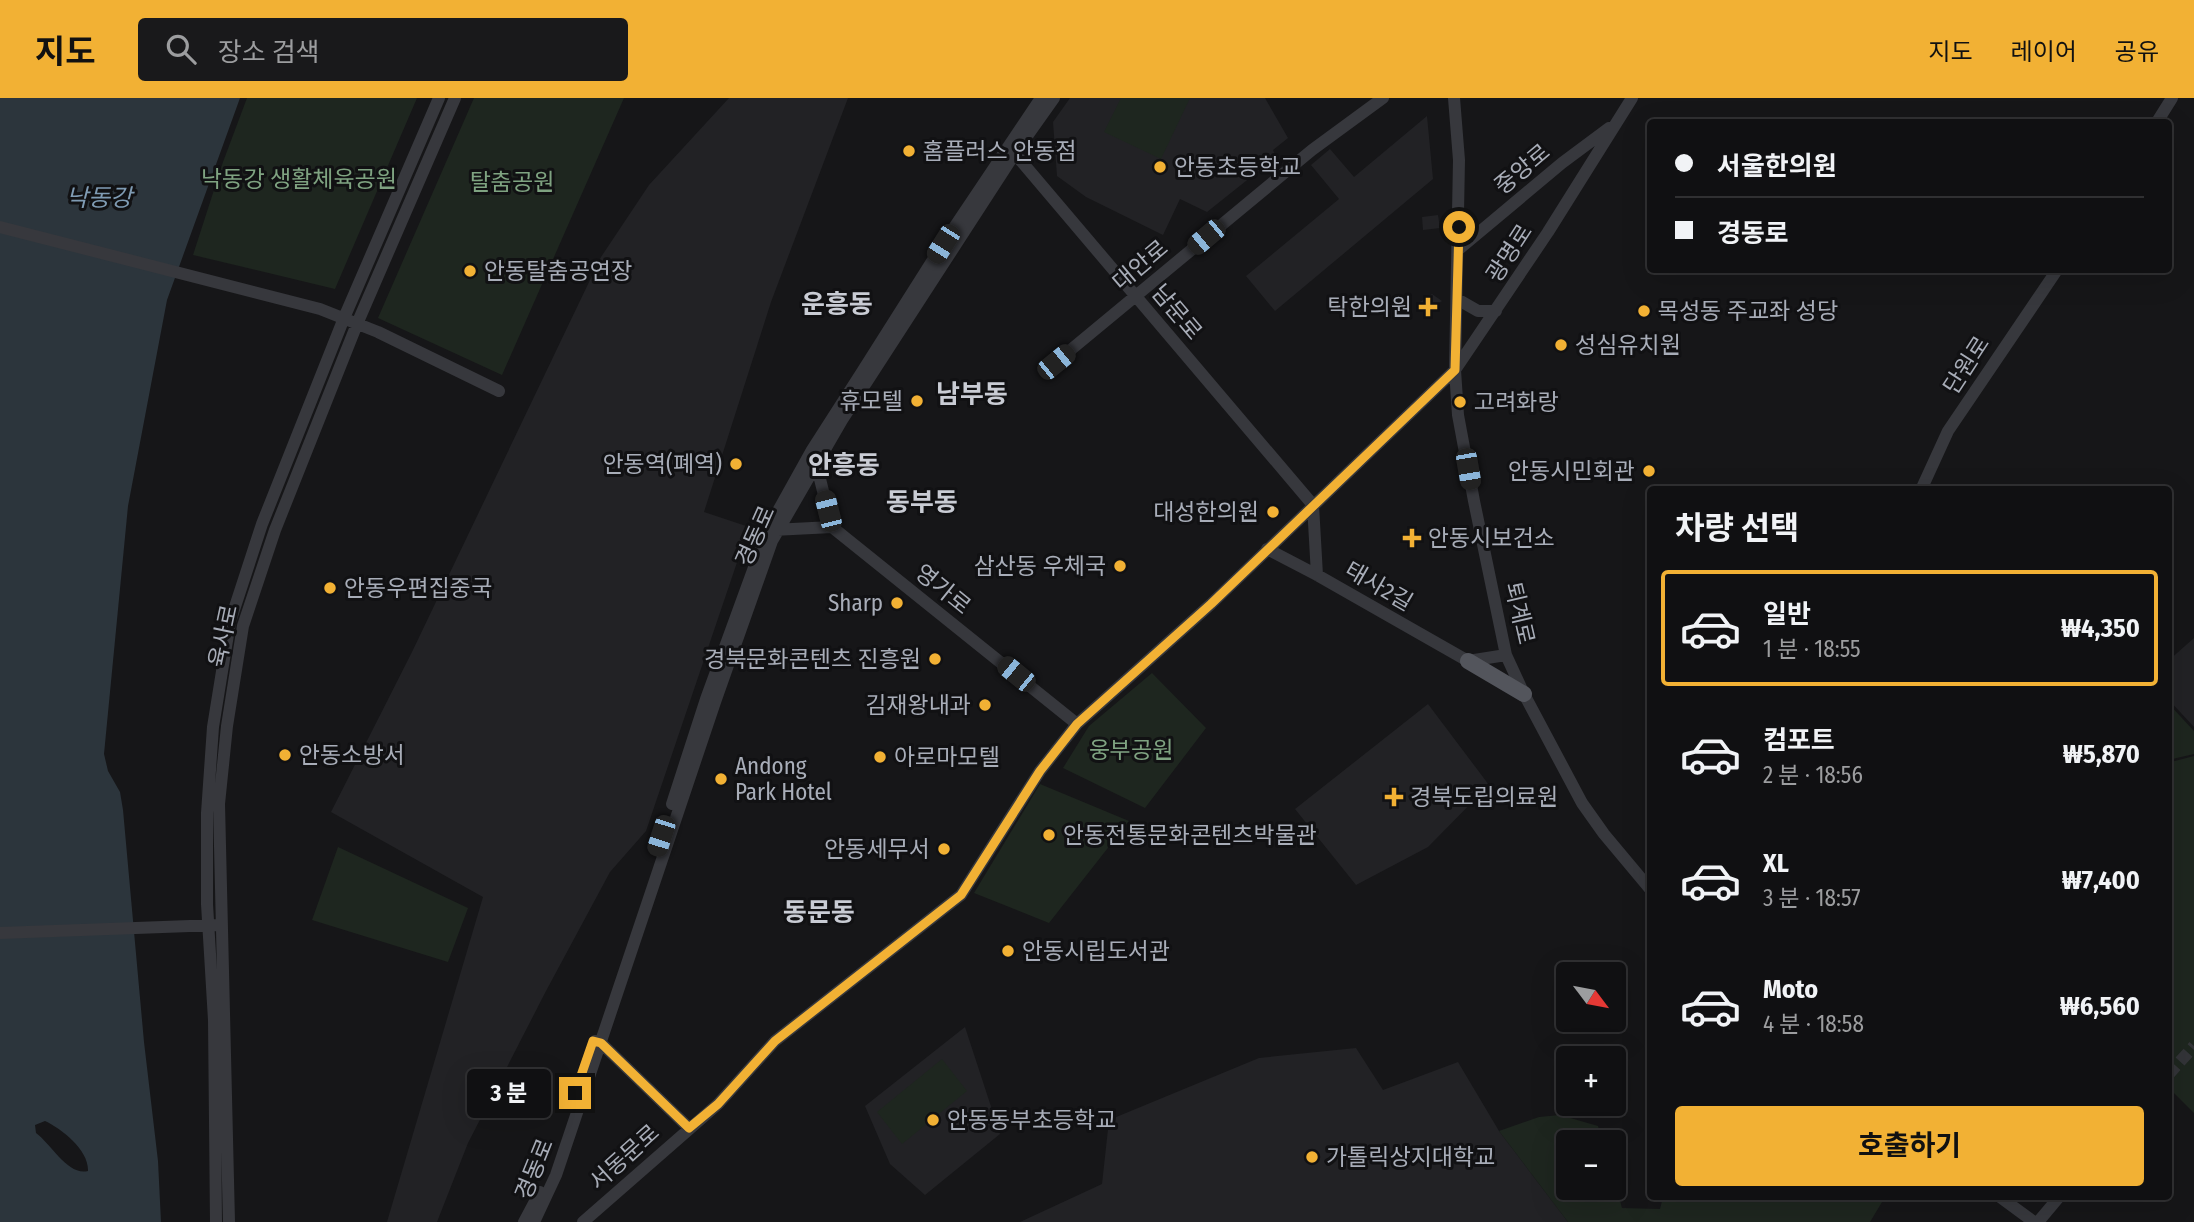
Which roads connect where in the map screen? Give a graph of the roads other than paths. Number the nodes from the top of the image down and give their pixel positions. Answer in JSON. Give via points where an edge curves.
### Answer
{"nodes":[{"id":1,"x":439,"y":98,"type":"edge"},
{"id":2,"x":455,"y":98,"type":"edge"},
{"id":3,"x":1041,"y":98,"type":"edge"},
{"id":4,"x":1054,"y":98,"type":"edge"},
{"id":5,"x":1383,"y":98,"type":"edge"},
{"id":6,"x":1454,"y":98,"type":"edge"},
{"id":7,"x":1632,"y":98,"type":"edge"},
{"id":8,"x":2172,"y":98,"type":"edge"},
{"id":9,"x":2159,"y":119,"type":"edge"},
{"id":10,"x":1615,"y":123,"type":"junction"},
{"id":11,"x":1012,"y":150,"type":"junction"},
{"id":12,"x":0,"y":227,"type":"edge"},
{"id":13,"x":1458,"y":250,"type":"junction"},
{"id":14,"x":2055,"y":273,"type":"edge"},
{"id":15,"x":1136,"y":296,"type":"junction"},
{"id":16,"x":1457,"y":299,"type":"junction"},
{"id":17,"x":1496,"y":311,"type":"junction"},
{"id":18,"x":344,"y":318,"type":"junction"},
{"id":19,"x":357,"y":324,"type":"junction"},
{"id":20,"x":1056,"y":362,"type":"dead end"},
{"id":21,"x":1455,"y":370,"type":"junction"},
{"id":22,"x":499,"y":391,"type":"dead end"},
{"id":23,"x":816,"y":463,"type":"junction"},
{"id":24,"x":1923,"y":486,"type":"edge"},
{"id":25,"x":1313,"y":505,"type":"junction"},
{"id":26,"x":832,"y":527,"type":"junction"},
{"id":27,"x":773,"y":530,"type":"junction"},
{"id":28,"x":1267,"y":549,"type":"junction"},
{"id":29,"x":1317,"y":575,"type":"junction"},
{"id":30,"x":1506,"y":655,"type":"junction"},
{"id":31,"x":1468,"y":661,"type":"junction"},
{"id":32,"x":1524,"y":694,"type":"junction"},
{"id":33,"x":1077,"y":724,"type":"junction"},
{"id":34,"x":1647,"y":882,"type":"edge"},
{"id":35,"x":208,"y":925,"type":"junction"},
{"id":36,"x":223,"y":925,"type":"junction"},
{"id":37,"x":0,"y":933,"type":"edge"},
{"id":38,"x":597,"y":1042,"type":"junction"},
{"id":39,"x":689,"y":1128,"type":"junction"},
{"id":40,"x":552,"y":1173,"type":"junction"},
{"id":41,"x":2004,"y":1200,"type":"edge"},
{"id":42,"x":2056,"y":1200,"type":"edge"},
{"id":43,"x":538,"y":1220,"type":"edge"},
{"id":44,"x":216,"y":1222,"type":"edge"},
{"id":45,"x":229,"y":1222,"type":"edge"},
{"id":46,"x":524,"y":1222,"type":"edge"},
{"id":47,"x":583,"y":1222,"type":"edge"},
{"id":48,"x":2036,"y":1222,"type":"edge"}],
"edges":[{"from":1,"to":18,"type":"street","name":"육사로"},
{"from":2,"to":19,"type":"street","name":"육사로"},
{"from":3,"to":11,"type":"street","name":"경동로"},
{"from":4,"to":11,"type":"street","name":"경동로"},
{"from":5,"to":15,"type":"street","name":"대안로","via":[[1312,150]]},
{"from":6,"to":13,"type":"street","name":"퇴계로"},
{"from":7,"to":10,"type":"street","name":"광명로"},
{"from":8,"to":9,"type":"street"},
{"from":10,"to":13,"type":"street","name":"중앙로"},
{"from":10,"to":17,"type":"street","name":"광명로"},
{"from":11,"to":15,"type":"street","name":"남문로"},
{"from":11,"to":23,"type":"street","name":"경동로"},
{"from":11,"to":27,"type":"street","name":"경동로","via":[[943,244],[826,428]]},
{"from":12,"to":18,"type":"street"},
{"from":13,"to":16,"type":"street","name":"퇴계로"},
{"from":14,"to":24,"type":"street","name":"단원로","via":[[1948,431]]},
{"from":15,"to":20,"type":"street","name":"대안로"},
{"from":15,"to":25,"type":"street","name":"남문로"},
{"from":16,"to":17,"type":"street","via":[[1478,311]]},
{"from":16,"to":21,"type":"street","name":"퇴계로"},
{"from":17,"to":21,"type":"street","name":"광명로"},
{"from":18,"to":19,"type":"street"},
{"from":18,"to":35,"type":"street","name":"육사로","via":[[262,524],[230,622],[213,727],[207,813]]},
{"from":19,"to":22,"type":"street"},
{"from":19,"to":36,"type":"street","name":"육사로","via":[[275,530],[243,626],[219,804]]},
{"from":21,"to":25,"type":"street","name":"광명로"},
{"from":21,"to":30,"type":"street","name":"퇴계로","via":[[1458,415]]},
{"from":23,"to":26,"type":"street"},
{"from":23,"to":27,"type":"street","name":"경동로"},
{"from":25,"to":28,"type":"street","name":"서동문로"},
{"from":25,"to":29,"type":"street"},
{"from":26,"to":27,"type":"street"},
{"from":26,"to":33,"type":"street","name":"영가로"},
{"from":27,"to":38,"type":"street","name":"경동로"},
{"from":28,"to":29,"type":"street","name":"태사2길"},
{"from":28,"to":33,"type":"street","name":"서동문로"},
{"from":29,"to":31,"type":"street","name":"태사2길"},
{"from":30,"to":31,"type":"street"},
{"from":30,"to":32,"type":"street","name":"퇴계로"},
{"from":31,"to":32,"type":"main road"},
{"from":32,"to":34,"type":"street","name":"퇴계로","via":[[1582,803]]},
{"from":33,"to":39,"type":"street","name":"서동문로","via":[[1040,771],[961,895],[775,1041],[718,1104]]},
{"from":35,"to":36,"type":"street"},
{"from":35,"to":37,"type":"street"},
{"from":35,"to":44,"type":"street","name":"육사로"},
{"from":36,"to":45,"type":"street","name":"육사로"},
{"from":38,"to":39,"type":"street"},
{"from":38,"to":40,"type":"street","name":"경동로"},
{"from":39,"to":47,"type":"street","name":"서동문로"},
{"from":40,"to":43,"type":"street","name":"경동로"},
{"from":40,"to":46,"type":"street"},
{"from":41,"to":48,"type":"street"},
{"from":42,"to":48,"type":"street"}]}
